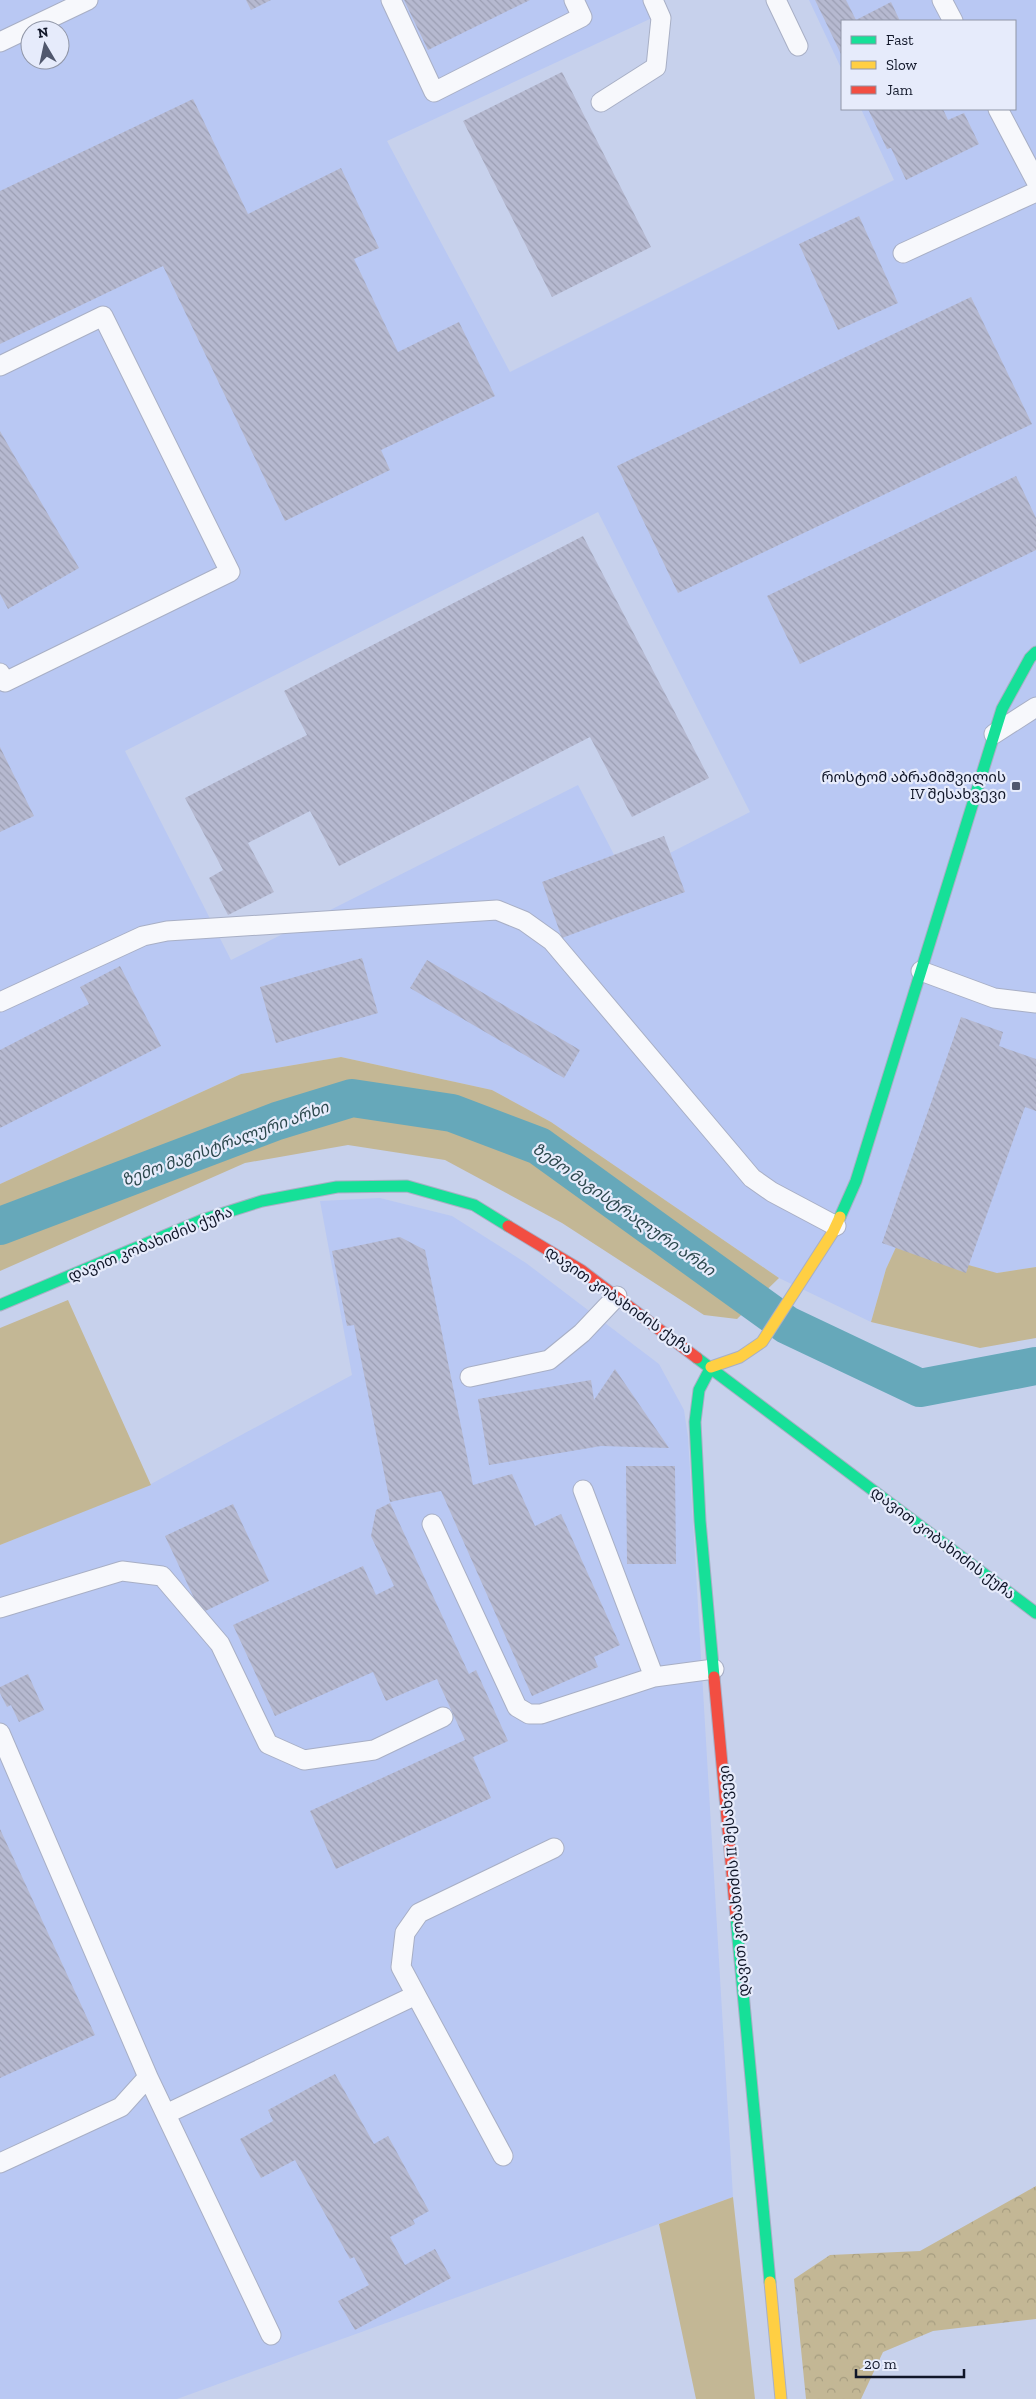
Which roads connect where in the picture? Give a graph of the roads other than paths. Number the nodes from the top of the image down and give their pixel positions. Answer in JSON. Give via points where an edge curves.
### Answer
{"nodes":[{"id":1,"x":88,"y":0,"type":"edge"},
{"id":2,"x":391,"y":0,"type":"edge"},
{"id":3,"x":574,"y":0,"type":"edge"},
{"id":4,"x":653,"y":0,"type":"edge"},
{"id":5,"x":776,"y":0,"type":"edge"},
{"id":6,"x":942,"y":0,"type":"edge"},
{"id":7,"x":952,"y":20,"type":"edge"},
{"id":8,"x":0,"y":42,"type":"edge"},
{"id":9,"x":798,"y":46,"type":"dead end"},
{"id":10,"x":601,"y":102,"type":"dead end"},
{"id":11,"x":999,"y":110,"type":"edge"},
{"id":12,"x":1036,"y":181,"type":"edge"},
{"id":13,"x":1036,"y":192,"type":"edge"},
{"id":14,"x":903,"y":253,"type":"dead end"},
{"id":15,"x":0,"y":366,"type":"edge"},
{"id":16,"x":1036,"y":652,"type":"edge"},
{"id":17,"x":0,"y":673,"type":"edge"},
{"id":18,"x":1036,"y":707,"type":"edge"},
{"id":19,"x":994,"y":734,"type":"junction"},
{"id":20,"x":921,"y":971,"type":"junction"},
{"id":21,"x":0,"y":1002,"type":"edge"},
{"id":22,"x":1036,"y":1003,"type":"edge"},
{"id":23,"x":836,"y":1226,"type":"junction"},
{"id":24,"x":617,"y":1296,"type":"junction"},
{"id":25,"x":0,"y":1305,"type":"edge"},
{"id":26,"x":711,"y":1367,"type":"junction"},
{"id":27,"x":470,"y":1378,"type":"dead end"},
{"id":28,"x":583,"y":1490,"type":"dead end"},
{"id":29,"x":432,"y":1524,"type":"dead end"},
{"id":30,"x":0,"y":1608,"type":"edge"},
{"id":31,"x":1036,"y":1613,"type":"edge"},
{"id":32,"x":714,"y":1669,"type":"junction"},
{"id":33,"x":654,"y":1677,"type":"junction"},
{"id":34,"x":443,"y":1717,"type":"dead end"},
{"id":35,"x":0,"y":1733,"type":"edge"},
{"id":36,"x":554,"y":1848,"type":"dead end"},
{"id":37,"x":416,"y":1995,"type":"junction"},
{"id":38,"x":148,"y":2077,"type":"junction"},
{"id":39,"x":166,"y":2114,"type":"junction"},
{"id":40,"x":503,"y":2156,"type":"dead end"},
{"id":41,"x":0,"y":2163,"type":"edge"},
{"id":42,"x":271,"y":2335,"type":"dead end"},
{"id":43,"x":781,"y":2399,"type":"edge"}],
"edges":[{"from":1,"to":8,"type":"lane"},
{"from":2,"to":3,"type":"lane","via":[[434,92],[582,17]]},
{"from":4,"to":10,"type":"lane","via":[[661,18],[656,67]]},
{"from":5,"to":9,"type":"lane"},
{"from":6,"to":7,"type":"lane"},
{"from":11,"to":12,"type":"lane"},
{"from":13,"to":14,"type":"lane"},
{"from":15,"to":17,"type":"lane","via":[[103,316],[230,572],[5,682]]},
{"from":16,"to":19,"type":"street","via":[[1002,710]]},
{"from":18,"to":19,"type":"lane"},
{"from":19,"to":20,"type":"street"},
{"from":20,"to":22,"type":"lane","via":[[994,998]]},
{"from":20,"to":23,"type":"street","via":[[856,1181]]},
{"from":21,"to":23,"type":"lane","via":[[143,936],[167,931],[497,910],[524,921],[552,941],[752,1178]]},
{"from":23,"to":26,"type":"street","via":[[762,1342],[740,1357]]},
{"from":24,"to":25,"type":"street","name":"დავით კობახიძის ქუჩა","via":[[581,1270],[474,1205],[407,1186],[337,1186],[262,1201],[202,1220]]},
{"from":24,"to":26,"type":"street","name":"დავით კობახიძის ქუჩა"},
{"from":24,"to":27,"type":"lane","via":[[582,1333],[549,1360]]},
{"from":26,"to":31,"type":"street","name":"დავით კობახიძის ქუჩა"},
{"from":26,"to":32,"type":"street","name":"დავით კობახიძის II შესახვევი","via":[[699,1390],[696,1422],[700,1521]]},
{"from":28,"to":33,"type":"lane"},
{"from":29,"to":33,"type":"lane","via":[[516,1707],[529,1714],[541,1714]]},
{"from":30,"to":34,"type":"lane","via":[[122,1570],[162,1576],[220,1644],[268,1744],[304,1760],[374,1750]]},
{"from":32,"to":33,"type":"lane"},
{"from":32,"to":43,"type":"street","name":"დავით კობახიძის II შესახვევი"},
{"from":35,"to":38,"type":"lane"},
{"from":36,"to":37,"type":"lane","via":[[419,1913],[405,1933],[401,1967]]},
{"from":37,"to":39,"type":"lane"},
{"from":37,"to":40,"type":"lane"},
{"from":38,"to":39,"type":"lane"},
{"from":38,"to":41,"type":"lane","via":[[121,2107]]},
{"from":39,"to":42,"type":"lane"}]}
